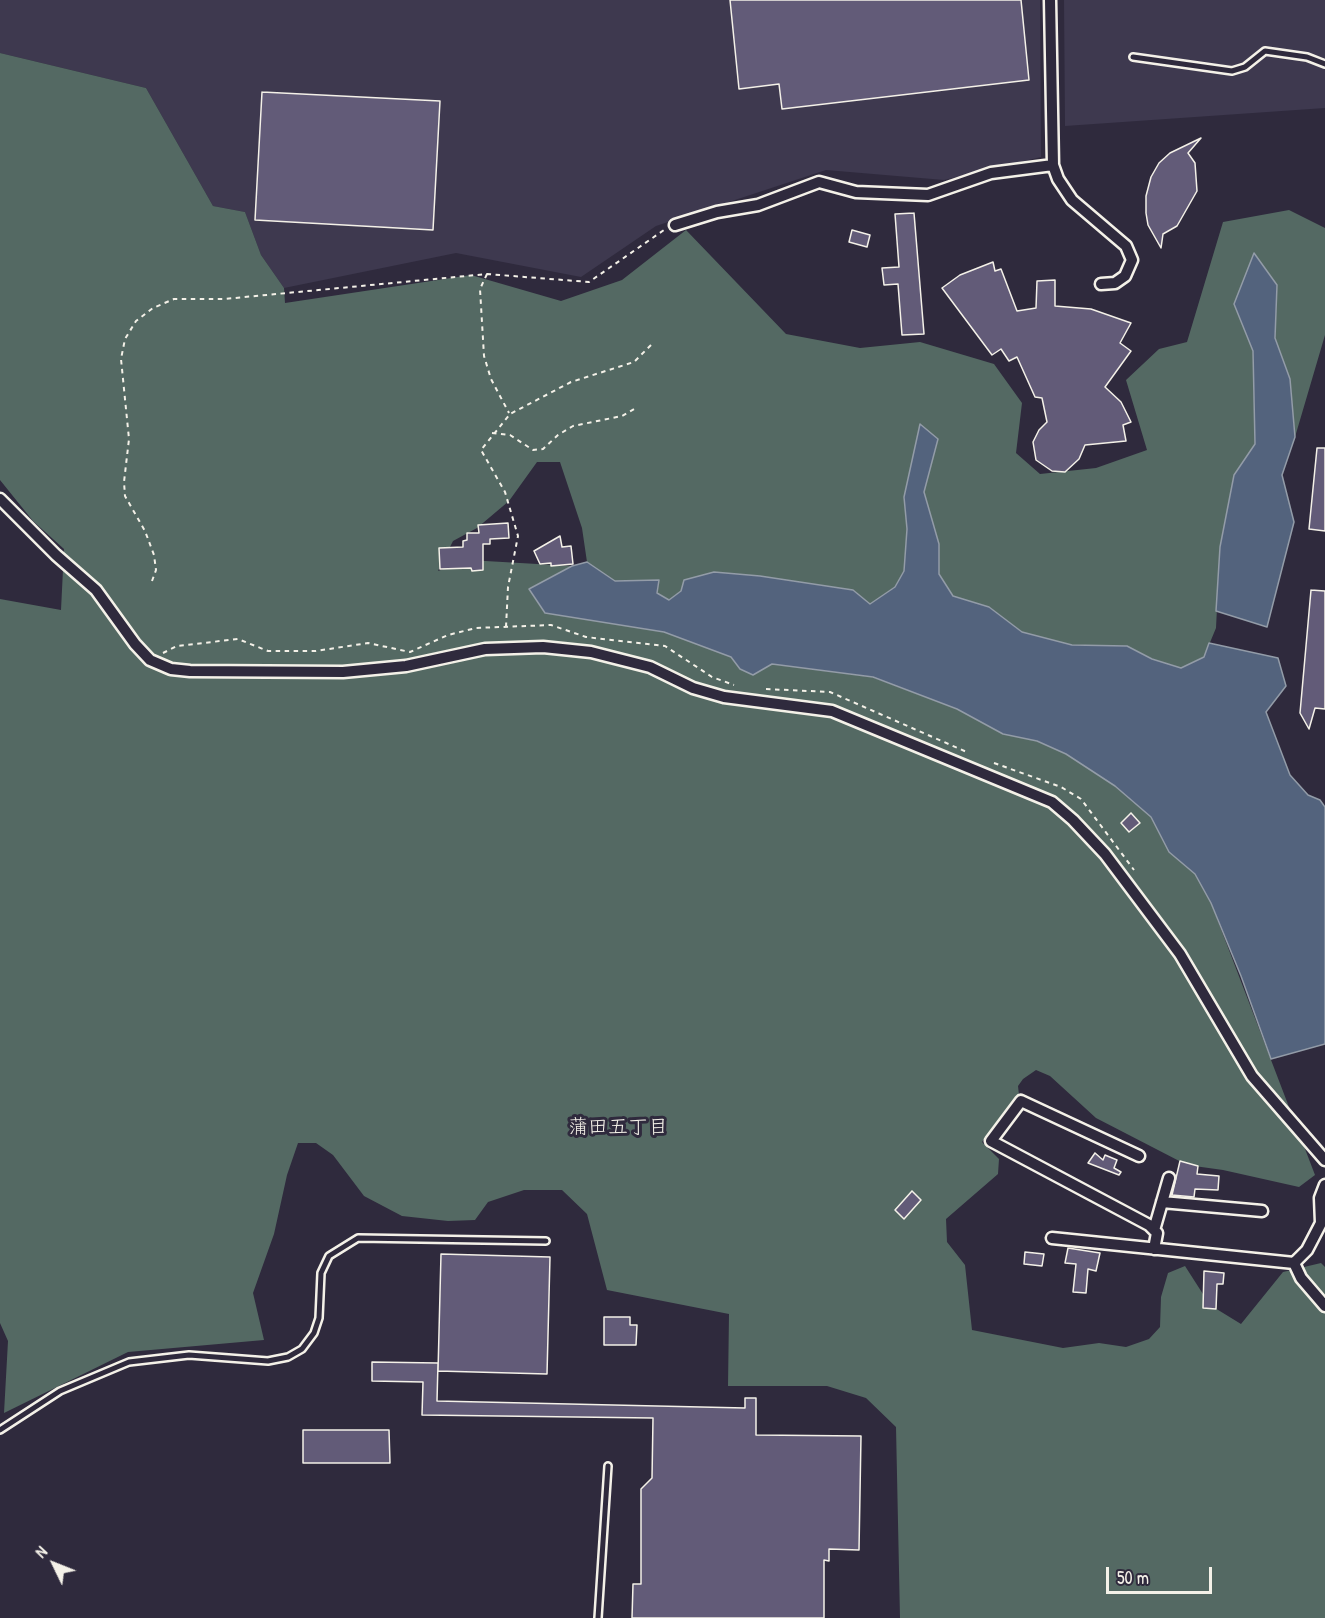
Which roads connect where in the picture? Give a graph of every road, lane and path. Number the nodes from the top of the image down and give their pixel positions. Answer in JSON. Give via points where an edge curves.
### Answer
{"nodes":[{"id":1,"x":1050,"y":0,"type":"edge"},
{"id":2,"x":1133,"y":57,"type":"dead end"},
{"id":3,"x":1325,"y":64,"type":"edge"},
{"id":4,"x":1053,"y":165,"type":"junction"},
{"id":5,"x":675,"y":225,"type":"joint"},
{"id":6,"x":487,"y":274,"type":"junction"},
{"id":7,"x":1101,"y":284,"type":"dead end"},
{"id":8,"x":654,"y":342,"type":"dead end"},
{"id":9,"x":634,"y":409,"type":"dead end"},
{"id":10,"x":510,"y":414,"type":"junction"},
{"id":11,"x":492,"y":433,"type":"junction"},
{"id":12,"x":0,"y":499,"type":"edge"},
{"id":13,"x":152,"y":580,"type":"dead end"},
{"id":14,"x":506,"y":627,"type":"junction"},
{"id":15,"x":150,"y":660,"type":"junction"},
{"id":16,"x":738,"y":686,"type":"dead end"},
{"id":17,"x":757,"y":689,"type":"dead end"},
{"id":18,"x":976,"y":756,"type":"dead end"},
{"id":19,"x":986,"y":760,"type":"dead end"},
{"id":20,"x":1140,"y":878,"type":"dead end"},
{"id":21,"x":1139,"y":1156,"type":"dead end"},
{"id":22,"x":1325,"y":1160,"type":"edge"},
{"id":23,"x":1169,"y":1178,"type":"dead end"},
{"id":24,"x":1325,"y":1185,"type":"edge"},
{"id":25,"x":1162,"y":1202,"type":"junction"},
{"id":26,"x":1262,"y":1211,"type":"dead end"},
{"id":27,"x":1154,"y":1230,"type":"junction"},
{"id":28,"x":1052,"y":1239,"type":"dead end"},
{"id":29,"x":546,"y":1241,"type":"dead end"},
{"id":30,"x":1154,"y":1249,"type":"junction"},
{"id":31,"x":1294,"y":1263,"type":"junction"},
{"id":32,"x":1325,"y":1306,"type":"edge"},
{"id":33,"x":0,"y":1430,"type":"edge"},
{"id":34,"x":608,"y":1466,"type":"dead end"},
{"id":35,"x":598,"y":1618,"type":"edge"}],
"edges":[{"from":1,"to":4,"type":"street"},
{"from":2,"to":3,"type":"lane","via":[[1232,70],[1245,67],[1265,51],[1307,57]]},
{"from":4,"to":5,"type":"street","via":[[991,173],[928,195],[856,192],[819,183],[758,205]]},
{"from":4,"to":7,"type":"street","via":[[1072,200],[1126,246],[1132,260],[1125,276],[1115,283]]},
{"from":5,"to":6,"type":"path","via":[[654,234],[589,282]]},
{"from":6,"to":10,"type":"path","via":[[480,289],[484,356],[491,379]]},
{"from":6,"to":13,"type":"path","via":[[224,299],[174,299],[136,321],[125,339],[121,359],[129,440],[124,482],[125,496],[154,555],[156,570]]},
{"from":8,"to":10,"type":"path","via":[[634,362],[571,382]]},
{"from":9,"to":11,"type":"path","via":[[622,416],[573,426],[543,449],[533,450],[510,435]]},
{"from":10,"to":11,"type":"path"},
{"from":11,"to":14,"type":"path","via":[[481,450],[505,492],[518,536],[508,587]]},
{"from":12,"to":15,"type":"street","via":[[96,590]]},
{"from":14,"to":15,"type":"path","via":[[476,628],[448,635],[410,652],[368,643],[316,651],[268,651],[238,639],[177,646]]},
{"from":14,"to":16,"type":"path","via":[[551,625],[586,637],[665,646],[712,677]]},
{"from":15,"to":22,"type":"street","via":[[171,669],[190,671],[342,672],[406,666],[485,649],[543,647],[591,652],[650,668],[724,697],[832,711],[1052,802],[1105,854],[1180,954],[1252,1076]]},
{"from":17,"to":18,"type":"path","via":[[830,692]]},
{"from":19,"to":20,"type":"path","via":[[1061,787],[1082,799]]},
{"from":21,"to":27,"type":"street","via":[[1021,1101],[990,1141]]},
{"from":23,"to":25,"type":"street"},
{"from":24,"to":31,"type":"street","via":[[1320,1198],[1321,1223],[1313,1241]]},
{"from":25,"to":26,"type":"street"},
{"from":25,"to":27,"type":"street"},
{"from":27,"to":30,"type":"street"},
{"from":28,"to":30,"type":"street"},
{"from":29,"to":33,"type":"lane","via":[[358,1238],[329,1256],[321,1273],[319,1318],[314,1333],[302,1349],[288,1357],[268,1361],[189,1355],[129,1362],[60,1391]]},
{"from":30,"to":31,"type":"street"},
{"from":31,"to":32,"type":"street","via":[[1301,1278]]},
{"from":34,"to":35,"type":"lane"}]}
